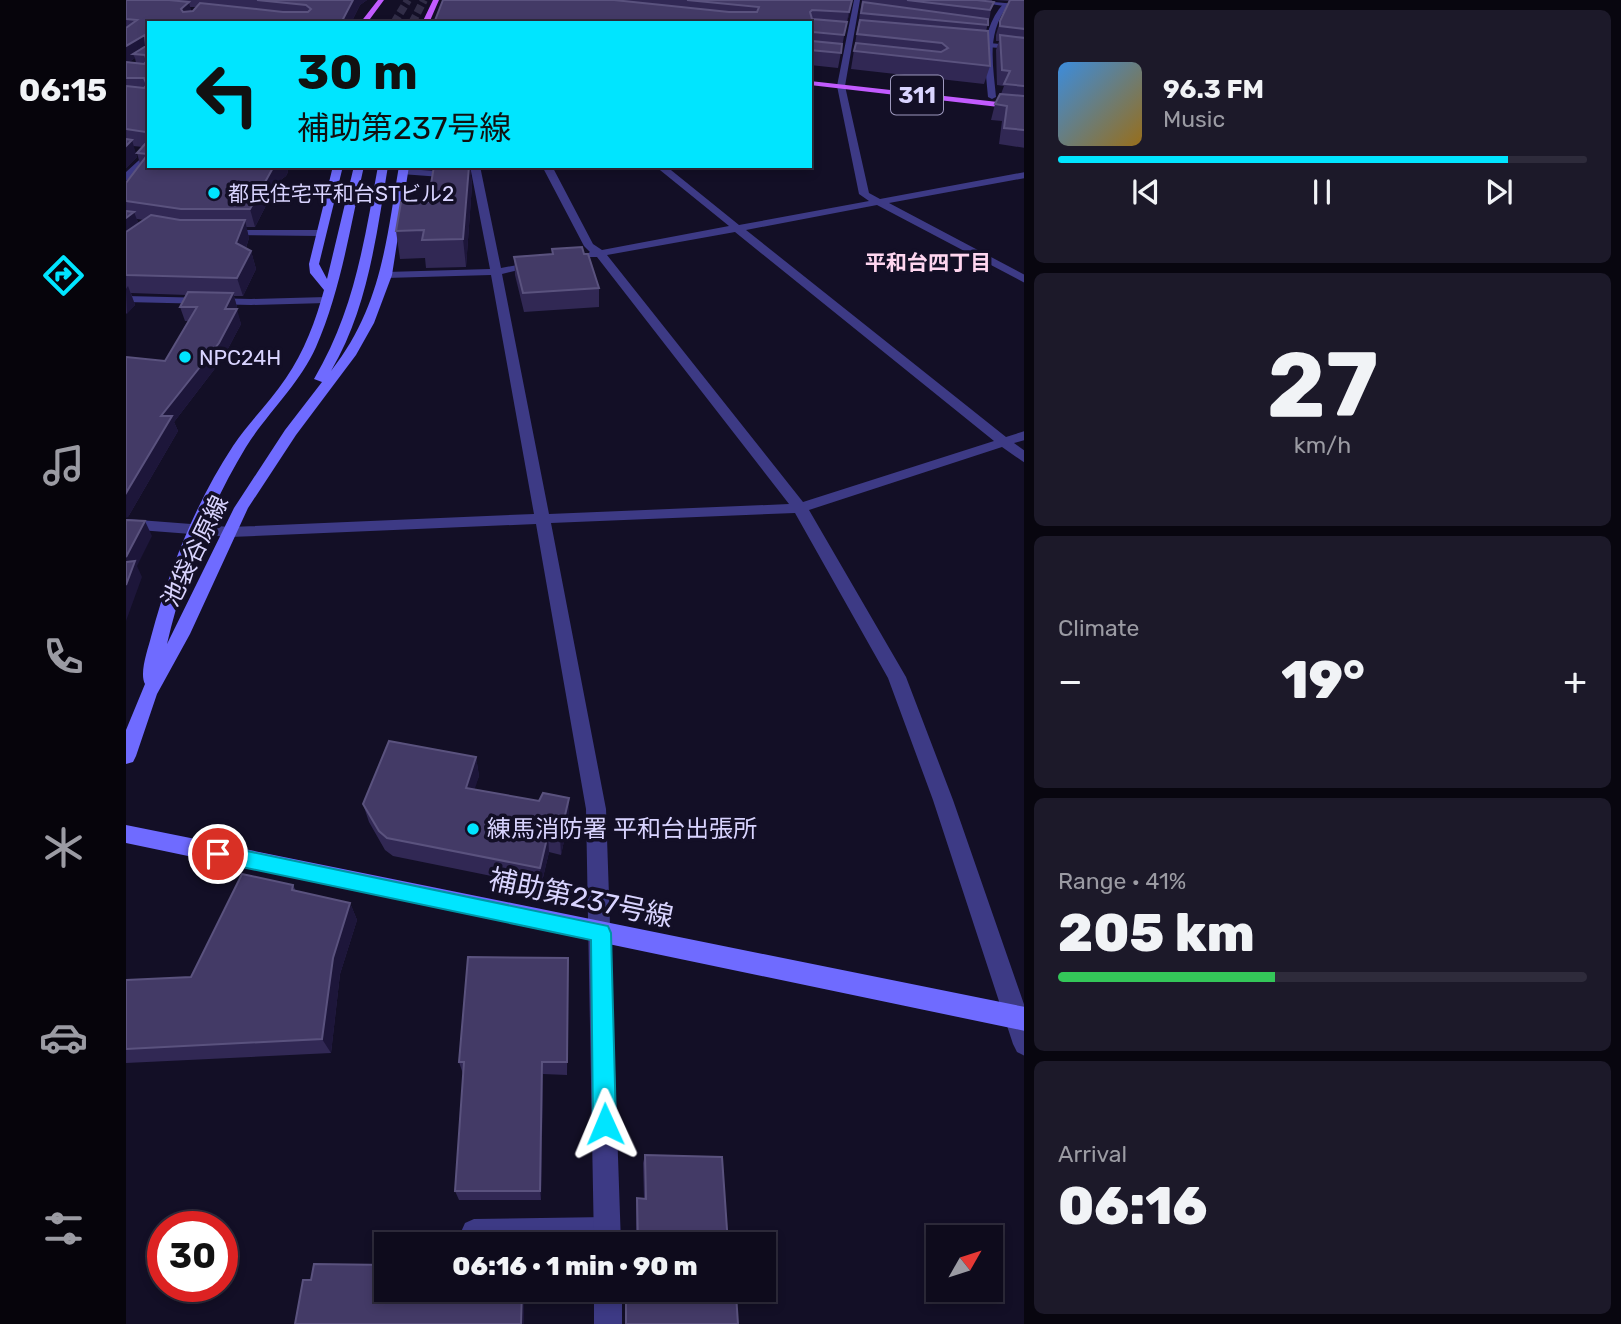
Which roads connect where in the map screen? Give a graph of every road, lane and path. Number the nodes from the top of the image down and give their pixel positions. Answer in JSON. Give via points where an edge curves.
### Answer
{"nodes":[{"id":1,"x":381,"y":0,"type":"edge"},
{"id":2,"x":436,"y":0,"type":"edge"},
{"id":3,"x":858,"y":0,"type":"edge"},
{"id":4,"x":976,"y":0,"type":"edge"},
{"id":5,"x":1009,"y":2,"type":"edge"},
{"id":6,"x":1024,"y":7,"type":"edge"},
{"id":7,"x":985,"y":11,"type":"edge"},
{"id":8,"x":855,"y":12,"type":"junction"},
{"id":9,"x":997,"y":12,"type":"junction"},
{"id":10,"x":868,"y":14,"type":"edge"},
{"id":11,"x":365,"y":21,"type":"edge"},
{"id":12,"x":426,"y":21,"type":"edge"},
{"id":13,"x":975,"y":28,"type":"edge"},
{"id":14,"x":989,"y":29,"type":"junction"},
{"id":15,"x":839,"y":31,"type":"edge"},
{"id":16,"x":850,"y":32,"type":"junction"},
{"id":17,"x":864,"y":33,"type":"edge"},
{"id":18,"x":961,"y":43,"type":"edge"},
{"id":19,"x":988,"y":45,"type":"junction"},
{"id":20,"x":1024,"y":48,"type":"edge"},
{"id":21,"x":834,"y":54,"type":"edge"},
{"id":22,"x":846,"y":55,"type":"junction"},
{"id":23,"x":859,"y":56,"type":"edge"},
{"id":24,"x":812,"y":76,"type":"edge"},
{"id":25,"x":812,"y":83,"type":"edge"},
{"id":26,"x":842,"y":83,"type":"junction"},
{"id":27,"x":992,"y":97,"type":"junction"},
{"id":28,"x":1024,"y":101,"type":"edge"},
{"id":29,"x":1024,"y":108,"type":"edge"},
{"id":30,"x":137,"y":152,"type":"edge"},
{"id":31,"x":147,"y":153,"type":"edge"},
{"id":32,"x":147,"y":155,"type":"edge"},
{"id":33,"x":337,"y":168,"type":"edge"},
{"id":34,"x":359,"y":168,"type":"edge"},
{"id":35,"x":383,"y":168,"type":"edge"},
{"id":36,"x":548,"y":168,"type":"edge"},
{"id":37,"x":662,"y":168,"type":"edge"},
{"id":38,"x":404,"y":169,"type":"edge"},
{"id":39,"x":475,"y":171,"type":"edge"},
{"id":40,"x":1024,"y":175,"type":"edge"},
{"id":41,"x":126,"y":178,"type":"edge"},
{"id":42,"x":877,"y":202,"type":"junction"},
{"id":43,"x":737,"y":228,"type":"junction"},
{"id":44,"x":211,"y":233,"type":"edge"},
{"id":45,"x":320,"y":233,"type":"junction"},
{"id":46,"x":599,"y":253,"type":"junction"},
{"id":47,"x":573,"y":258,"type":"edge"},
{"id":48,"x":547,"y":262,"type":"edge"},
{"id":49,"x":495,"y":272,"type":"junction"},
{"id":50,"x":386,"y":275,"type":"junction"},
{"id":51,"x":1024,"y":280,"type":"edge"},
{"id":52,"x":328,"y":295,"type":"junction"},
{"id":53,"x":126,"y":299,"type":"edge"},
{"id":54,"x":290,"y":433,"type":"junction"},
{"id":55,"x":1024,"y":435,"type":"edge"},
{"id":56,"x":1003,"y":442,"type":"junction"},
{"id":57,"x":1024,"y":458,"type":"edge"},
{"id":58,"x":800,"y":508,"type":"junction"},
{"id":59,"x":541,"y":518,"type":"junction"},
{"id":60,"x":126,"y":524,"type":"edge"},
{"id":61,"x":197,"y":528,"type":"junction"},
{"id":62,"x":230,"y":532,"type":"junction"},
{"id":63,"x":148,"y":694,"type":"junction"},
{"id":64,"x":126,"y":756,"type":"edge"},
{"id":65,"x":126,"y":834,"type":"edge"},
{"id":66,"x":601,"y":933,"type":"junction"},
{"id":67,"x":1020,"y":1018,"type":"edge"},
{"id":68,"x":1024,"y":1044,"type":"edge"},
{"id":69,"x":607,"y":1232,"type":"edge"},
{"id":70,"x":608,"y":1302,"type":"edge"},
{"id":71,"x":608,"y":1324,"type":"edge"}],
"edges":[{"from":1,"to":11,"type":"main road"},
{"from":2,"to":12,"type":"main road"},
{"from":3,"to":8,"type":"street"},
{"from":4,"to":5,"type":"street"},
{"from":5,"to":6,"type":"street"},
{"from":5,"to":9,"type":"street"},
{"from":7,"to":9,"type":"street"},
{"from":8,"to":10,"type":"street"},
{"from":8,"to":16,"type":"street"},
{"from":9,"to":14,"type":"street"},
{"from":13,"to":14,"type":"street"},
{"from":14,"to":19,"type":"street"},
{"from":15,"to":16,"type":"street"},
{"from":16,"to":17,"type":"street"},
{"from":16,"to":22,"type":"street"},
{"from":18,"to":19,"type":"street"},
{"from":19,"to":20,"type":"street"},
{"from":19,"to":27,"type":"street"},
{"from":21,"to":22,"type":"street"},
{"from":22,"to":23,"type":"street"},
{"from":22,"to":26,"type":"street"},
{"from":24,"to":26,"type":"main road","number":"311"},
{"from":25,"to":26,"type":"main road","number":"311"},
{"from":26,"to":27,"type":"main road","number":"311"},
{"from":26,"to":29,"type":"main road","number":"311"},
{"from":26,"to":42,"type":"street","via":[[864,194]]},
{"from":27,"to":28,"type":"main road","number":"311"},
{"from":30,"to":31,"type":"street"},
{"from":32,"to":41,"type":"street"},
{"from":33,"to":45,"type":"main road"},
{"from":34,"to":52,"type":"main road","name":"池袋谷原線"},
{"from":35,"to":54,"type":"main road","via":[[354,305],[341,340]]},
{"from":36,"to":46,"type":"street","via":[[589,246]]},
{"from":37,"to":43,"type":"street"},
{"from":38,"to":39,"type":"street"},
{"from":38,"to":50,"type":"main road"},
{"from":39,"to":49,"type":"street"},
{"from":40,"to":42,"type":"street"},
{"from":42,"to":43,"type":"street"},
{"from":42,"to":51,"type":"street"},
{"from":43,"to":46,"type":"street"},
{"from":43,"to":56,"type":"street"},
{"from":44,"to":45,"type":"street"},
{"from":45,"to":52,"type":"main road","via":[[314,264]]},
{"from":46,"to":47,"type":"street"},
{"from":46,"to":58,"type":"street"},
{"from":48,"to":49,"type":"street"},
{"from":49,"to":50,"type":"street"},
{"from":49,"to":59,"type":"street"},
{"from":50,"to":54,"type":"main road","via":[[357,344]]},
{"from":52,"to":53,"type":"street"},
{"from":52,"to":61,"type":"main road","name":"池袋谷原線","via":[[297,371],[241,446]]},
{"from":54,"to":62,"type":"main road","name":"池袋谷原線"},
{"from":55,"to":56,"type":"street"},
{"from":56,"to":57,"type":"street"},
{"from":56,"to":58,"type":"street"},
{"from":58,"to":59,"type":"street"},
{"from":58,"to":67,"type":"street","via":[[897,677]]},
{"from":59,"to":62,"type":"street"},
{"from":59,"to":66,"type":"street","via":[[596,809]]},
{"from":60,"to":61,"type":"street"},
{"from":61,"to":62,"type":"street"},
{"from":61,"to":63,"type":"main road","name":"池袋谷原線","via":[[171,593]]},
{"from":62,"to":63,"type":"main road","name":"池袋谷原線"},
{"from":63,"to":64,"type":"main road","name":"池袋谷原線"},
{"from":65,"to":66,"type":"main road","name":"補助第237号線"},
{"from":66,"to":67,"type":"main road","name":"補助第237号線"},
{"from":66,"to":69,"type":"street"},
{"from":67,"to":68,"type":"street"},
{"from":70,"to":71,"type":"street"}]}
